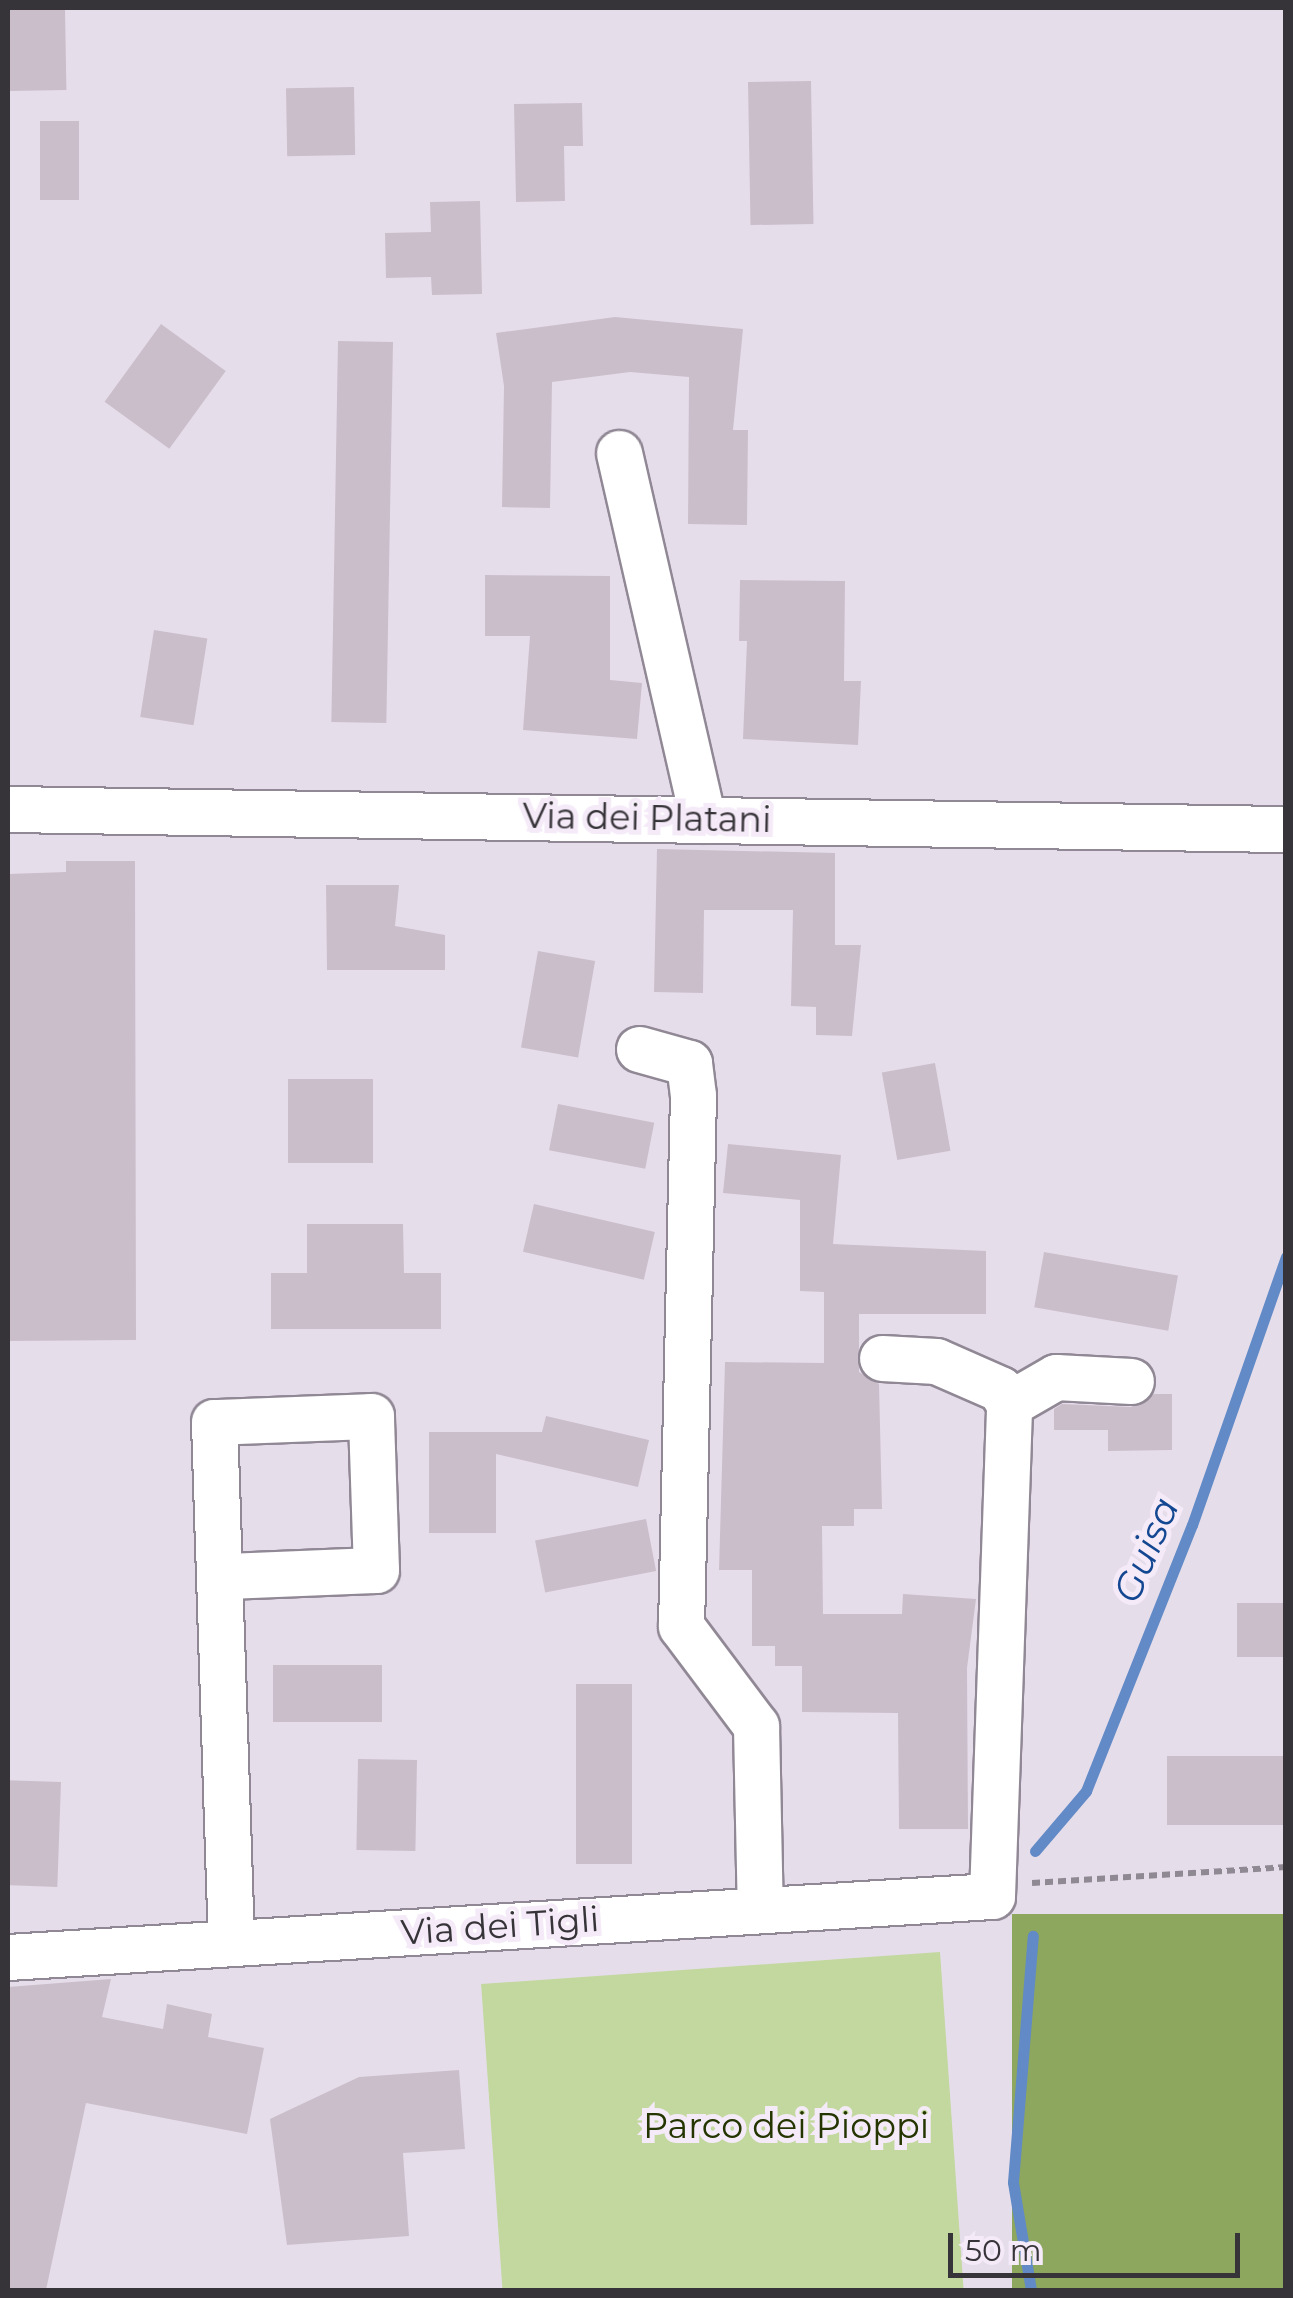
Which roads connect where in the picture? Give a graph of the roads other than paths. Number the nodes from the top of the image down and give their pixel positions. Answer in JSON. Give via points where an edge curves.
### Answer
{"nodes":[{"id":1,"x":620,"y":453,"type":"dead end"},
{"id":2,"x":8,"y":809,"type":"edge"},
{"id":3,"x":703,"y":819,"type":"junction"},
{"id":4,"x":1286,"y":829,"type":"edge"},
{"id":5,"x":639,"y":1050,"type":"dead end"},
{"id":6,"x":882,"y":1358,"type":"dead end"},
{"id":7,"x":1131,"y":1381,"type":"dead end"},
{"id":8,"x":1009,"y":1404,"type":"junction"},
{"id":9,"x":224,"y":1576,"type":"junction"},
{"id":10,"x":760,"y":1910,"type":"junction"},
{"id":11,"x":230,"y":1943,"type":"junction"},
{"id":12,"x":8,"y":1957,"type":"edge"}],
"edges":[{"from":1,"to":3,"type":"street"},
{"from":2,"to":3,"type":"street","name":"Via dei Platani"},
{"from":3,"to":4,"type":"street","name":"Via dei Platani"},
{"from":5,"to":10,"type":"street","via":[[688,1063],[694,1095],[680,1626],[756,1726]]},
{"from":6,"to":8,"type":"street","via":[[936,1361],[1000,1388]]},
{"from":7,"to":8,"type":"street","via":[[1056,1377]]},
{"from":8,"to":10,"type":"street","name":"Via dei Tigli","via":[[992,1896]]},
{"from":9,"to":9,"type":"street","via":[[214,1422],[371,1416],[376,1570]]},
{"from":9,"to":11,"type":"street"},
{"from":10,"to":11,"type":"street","name":"Via dei Tigli"},
{"from":11,"to":12,"type":"street","name":"Via dei Tigli"}]}
